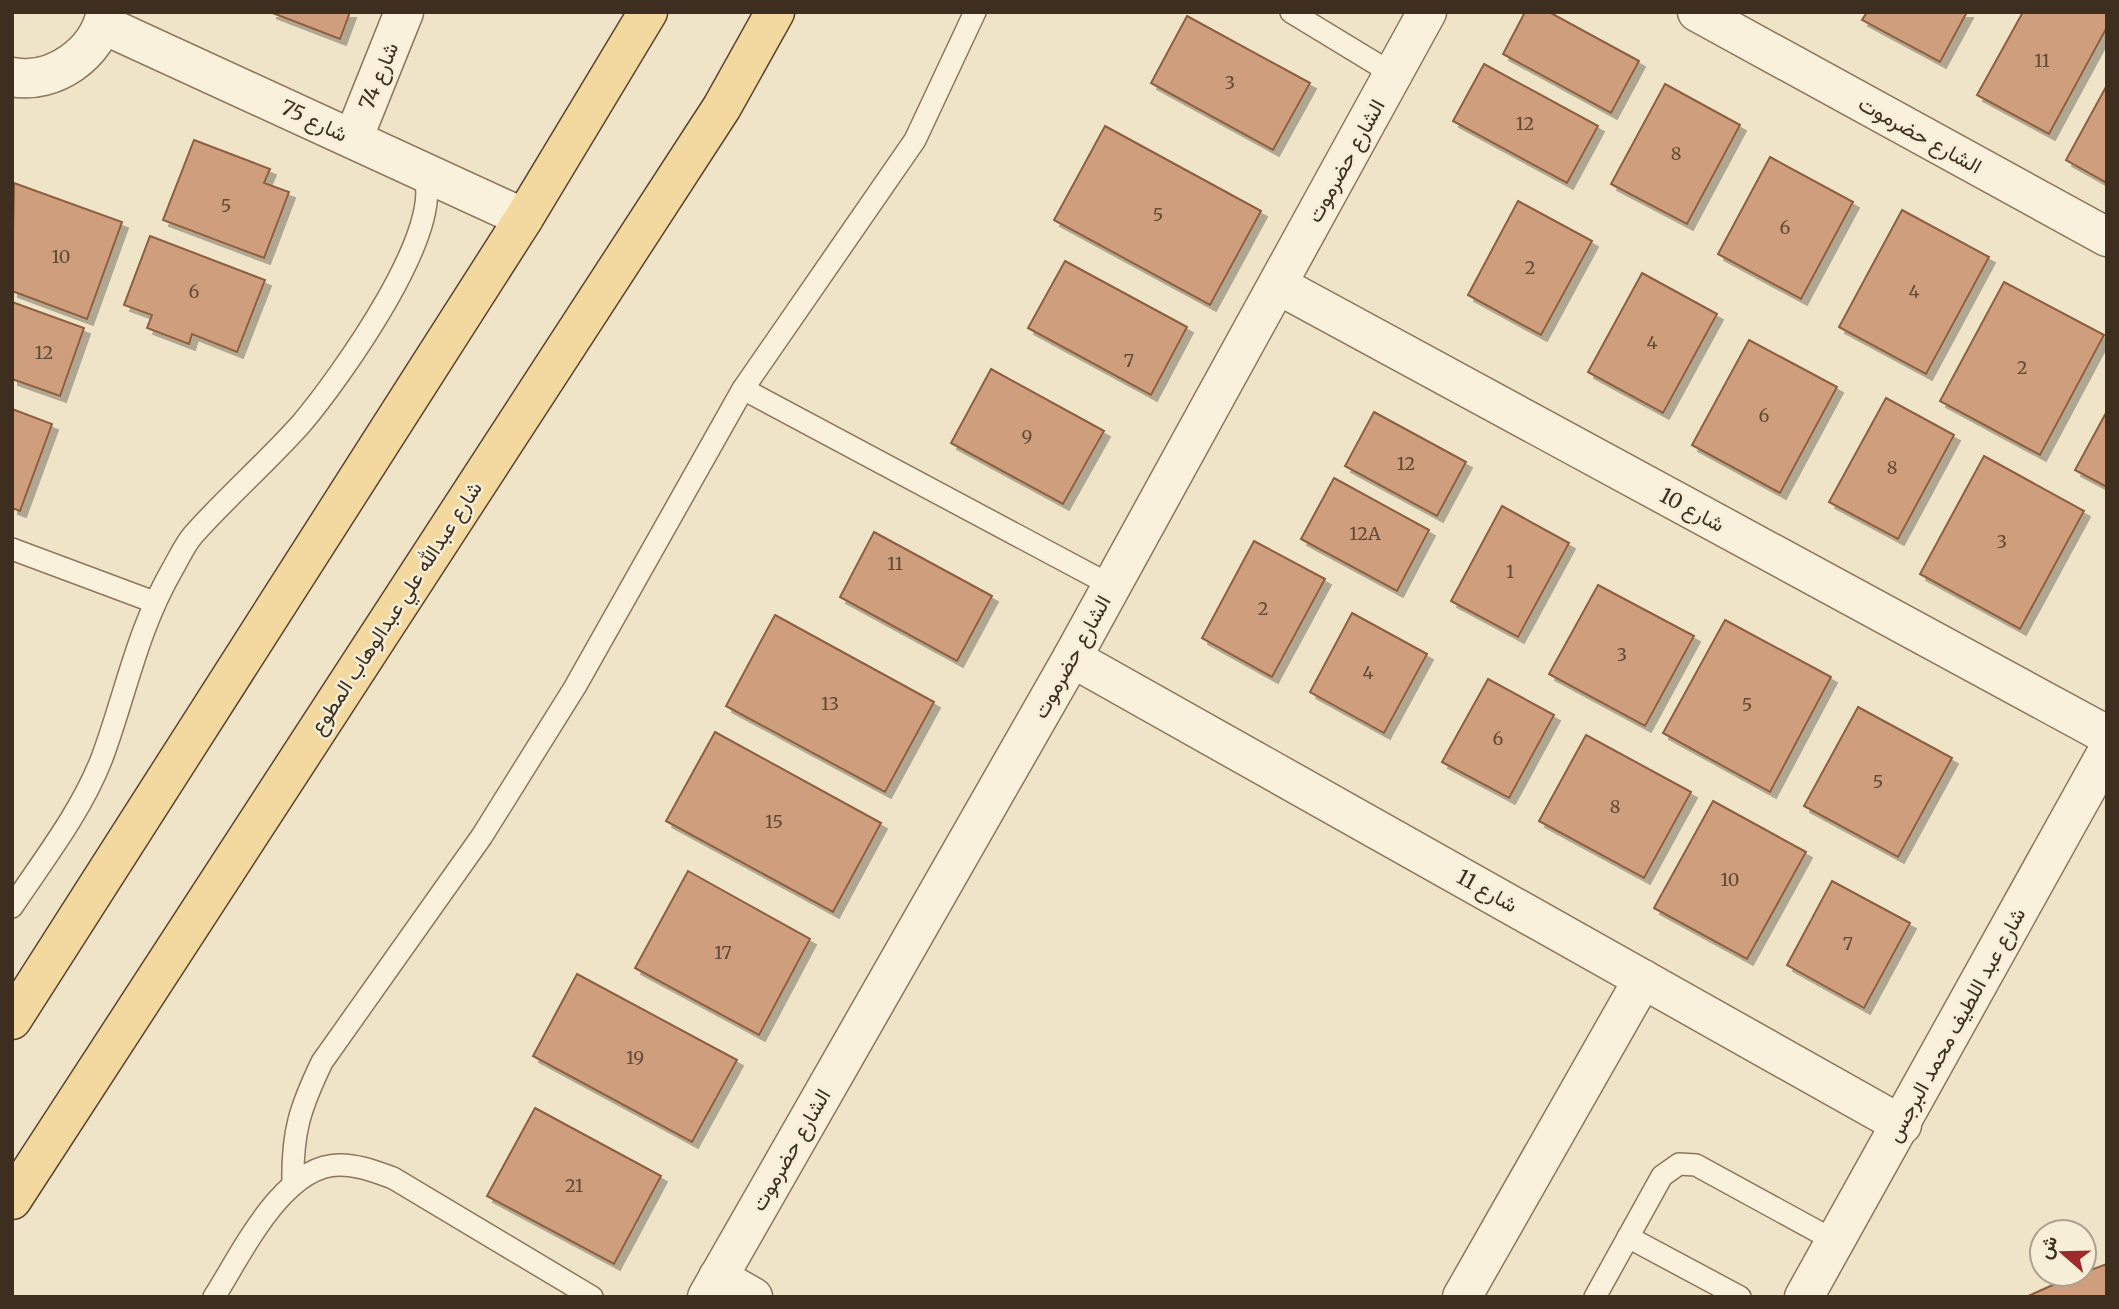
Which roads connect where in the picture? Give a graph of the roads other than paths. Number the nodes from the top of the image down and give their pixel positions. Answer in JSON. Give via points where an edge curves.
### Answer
{"nodes":[{"id":1,"x":404,"y":12,"type":"edge"},
{"id":2,"x":648,"y":12,"type":"edge"},
{"id":3,"x":775,"y":12,"type":"edge"},
{"id":4,"x":975,"y":12,"type":"edge"},
{"id":5,"x":1291,"y":12,"type":"edge"},
{"id":6,"x":1427,"y":12,"type":"edge"},
{"id":7,"x":1697,"y":12,"type":"edge"},
{"id":8,"x":105,"y":18,"type":"edge"},
{"id":9,"x":1393,"y":74,"type":"junction"},
{"id":10,"x":12,"y":77,"type":"edge"},
{"id":11,"x":353,"y":139,"type":"junction"},
{"id":12,"x":421,"y":170,"type":"junction"},
{"id":13,"x":524,"y":218,"type":"junction"},
{"id":14,"x":2107,"y":237,"type":"edge"},
{"id":15,"x":1278,"y":285,"type":"junction"},
{"id":16,"x":743,"y":389,"type":"junction"},
{"id":17,"x":12,"y":549,"type":"edge"},
{"id":18,"x":1112,"y":586,"type":"junction"},
{"id":19,"x":154,"y":602,"type":"junction"},
{"id":20,"x":1072,"y":658,"type":"junction"},
{"id":21,"x":2107,"y":735,"type":"edge"},
{"id":22,"x":2107,"y":752,"type":"edge"},
{"id":23,"x":12,"y":907,"type":"edge"},
{"id":24,"x":1643,"y":979,"type":"junction"},
{"id":25,"x":12,"y":1020,"type":"edge"},
{"id":26,"x":1902,"y":1125,"type":"junction"},
{"id":27,"x":293,"y":1183,"type":"junction"},
{"id":28,"x":12,"y":1200,"type":"edge"},
{"id":29,"x":1628,"y":1237,"type":"junction"},
{"id":30,"x":1835,"y":1241,"type":"junction"},
{"id":31,"x":713,"y":1287,"type":"edge"},
{"id":32,"x":215,"y":1297,"type":"edge"},
{"id":33,"x":592,"y":1297,"type":"edge"},
{"id":34,"x":753,"y":1297,"type":"edge"},
{"id":35,"x":1462,"y":1297,"type":"edge"},
{"id":36,"x":1595,"y":1297,"type":"edge"},
{"id":37,"x":1740,"y":1297,"type":"edge"},
{"id":38,"x":1804,"y":1297,"type":"edge"}],
"edges":[{"from":1,"to":11,"type":"street","name":"شارع 74"},
{"from":2,"to":13,"type":"main road"},
{"from":3,"to":28,"type":"main road","name":"شارع عبدالله علي عبدالوهاب المطوع","via":[[722,107]]},
{"from":4,"to":16,"type":"lane","via":[[915,140]]},
{"from":5,"to":9,"type":"lane"},
{"from":6,"to":9,"type":"street","name":"الشارع حضرموت"},
{"from":7,"to":14,"type":"street","name":"الشارع حضرموت"},
{"from":8,"to":10,"type":"street","via":[[85,53],[57,73]]},
{"from":8,"to":11,"type":"street","name":"شارع 75"},
{"from":9,"to":15,"type":"street","name":"الشارع حضرموت"},
{"from":11,"to":12,"type":"street","name":"شارع 75"},
{"from":12,"to":13,"type":"street","name":"شارع 75"},
{"from":12,"to":19,"type":"lane","via":[[427,180],[424,218],[400,279],[340,374],[300,425],[191,537]]},
{"from":13,"to":25,"type":"main road"},
{"from":15,"to":18,"type":"street","name":"الشارع حضرموت"},
{"from":15,"to":21,"type":"street","name":"شارع 10"},
{"from":16,"to":18,"type":"lane"},
{"from":16,"to":27,"type":"lane","via":[[547,733],[482,836],[321,1062],[292,1142]]},
{"from":17,"to":19,"type":"lane"},
{"from":18,"to":20,"type":"street","name":"الشارع حضرموت"},
{"from":19,"to":23,"type":"lane","via":[[81,803]]},
{"from":20,"to":24,"type":"street","name":"شارع 11"},
{"from":20,"to":31,"type":"street","name":"الشارع حضرموت"},
{"from":22,"to":26,"type":"street","name":"شارع عبد اللطيف محمد البرجس"},
{"from":24,"to":26,"type":"street","name":"شارع 11"},
{"from":24,"to":35,"type":"street"},
{"from":26,"to":30,"type":"street","name":"شارع عبد اللطيف محمد البرجس"},
{"from":27,"to":32,"type":"lane","via":[[274,1204]]},
{"from":27,"to":33,"type":"lane","via":[[318,1169],[338,1165],[393,1178]]},
{"from":29,"to":30,"type":"lane","via":[[1662,1175],[1688,1164]]},
{"from":29,"to":36,"type":"lane"},
{"from":29,"to":37,"type":"lane"},
{"from":30,"to":38,"type":"street","name":"شارع عبد اللطيف محمد البرجس"},
{"from":31,"to":34,"type":"street"}]}
